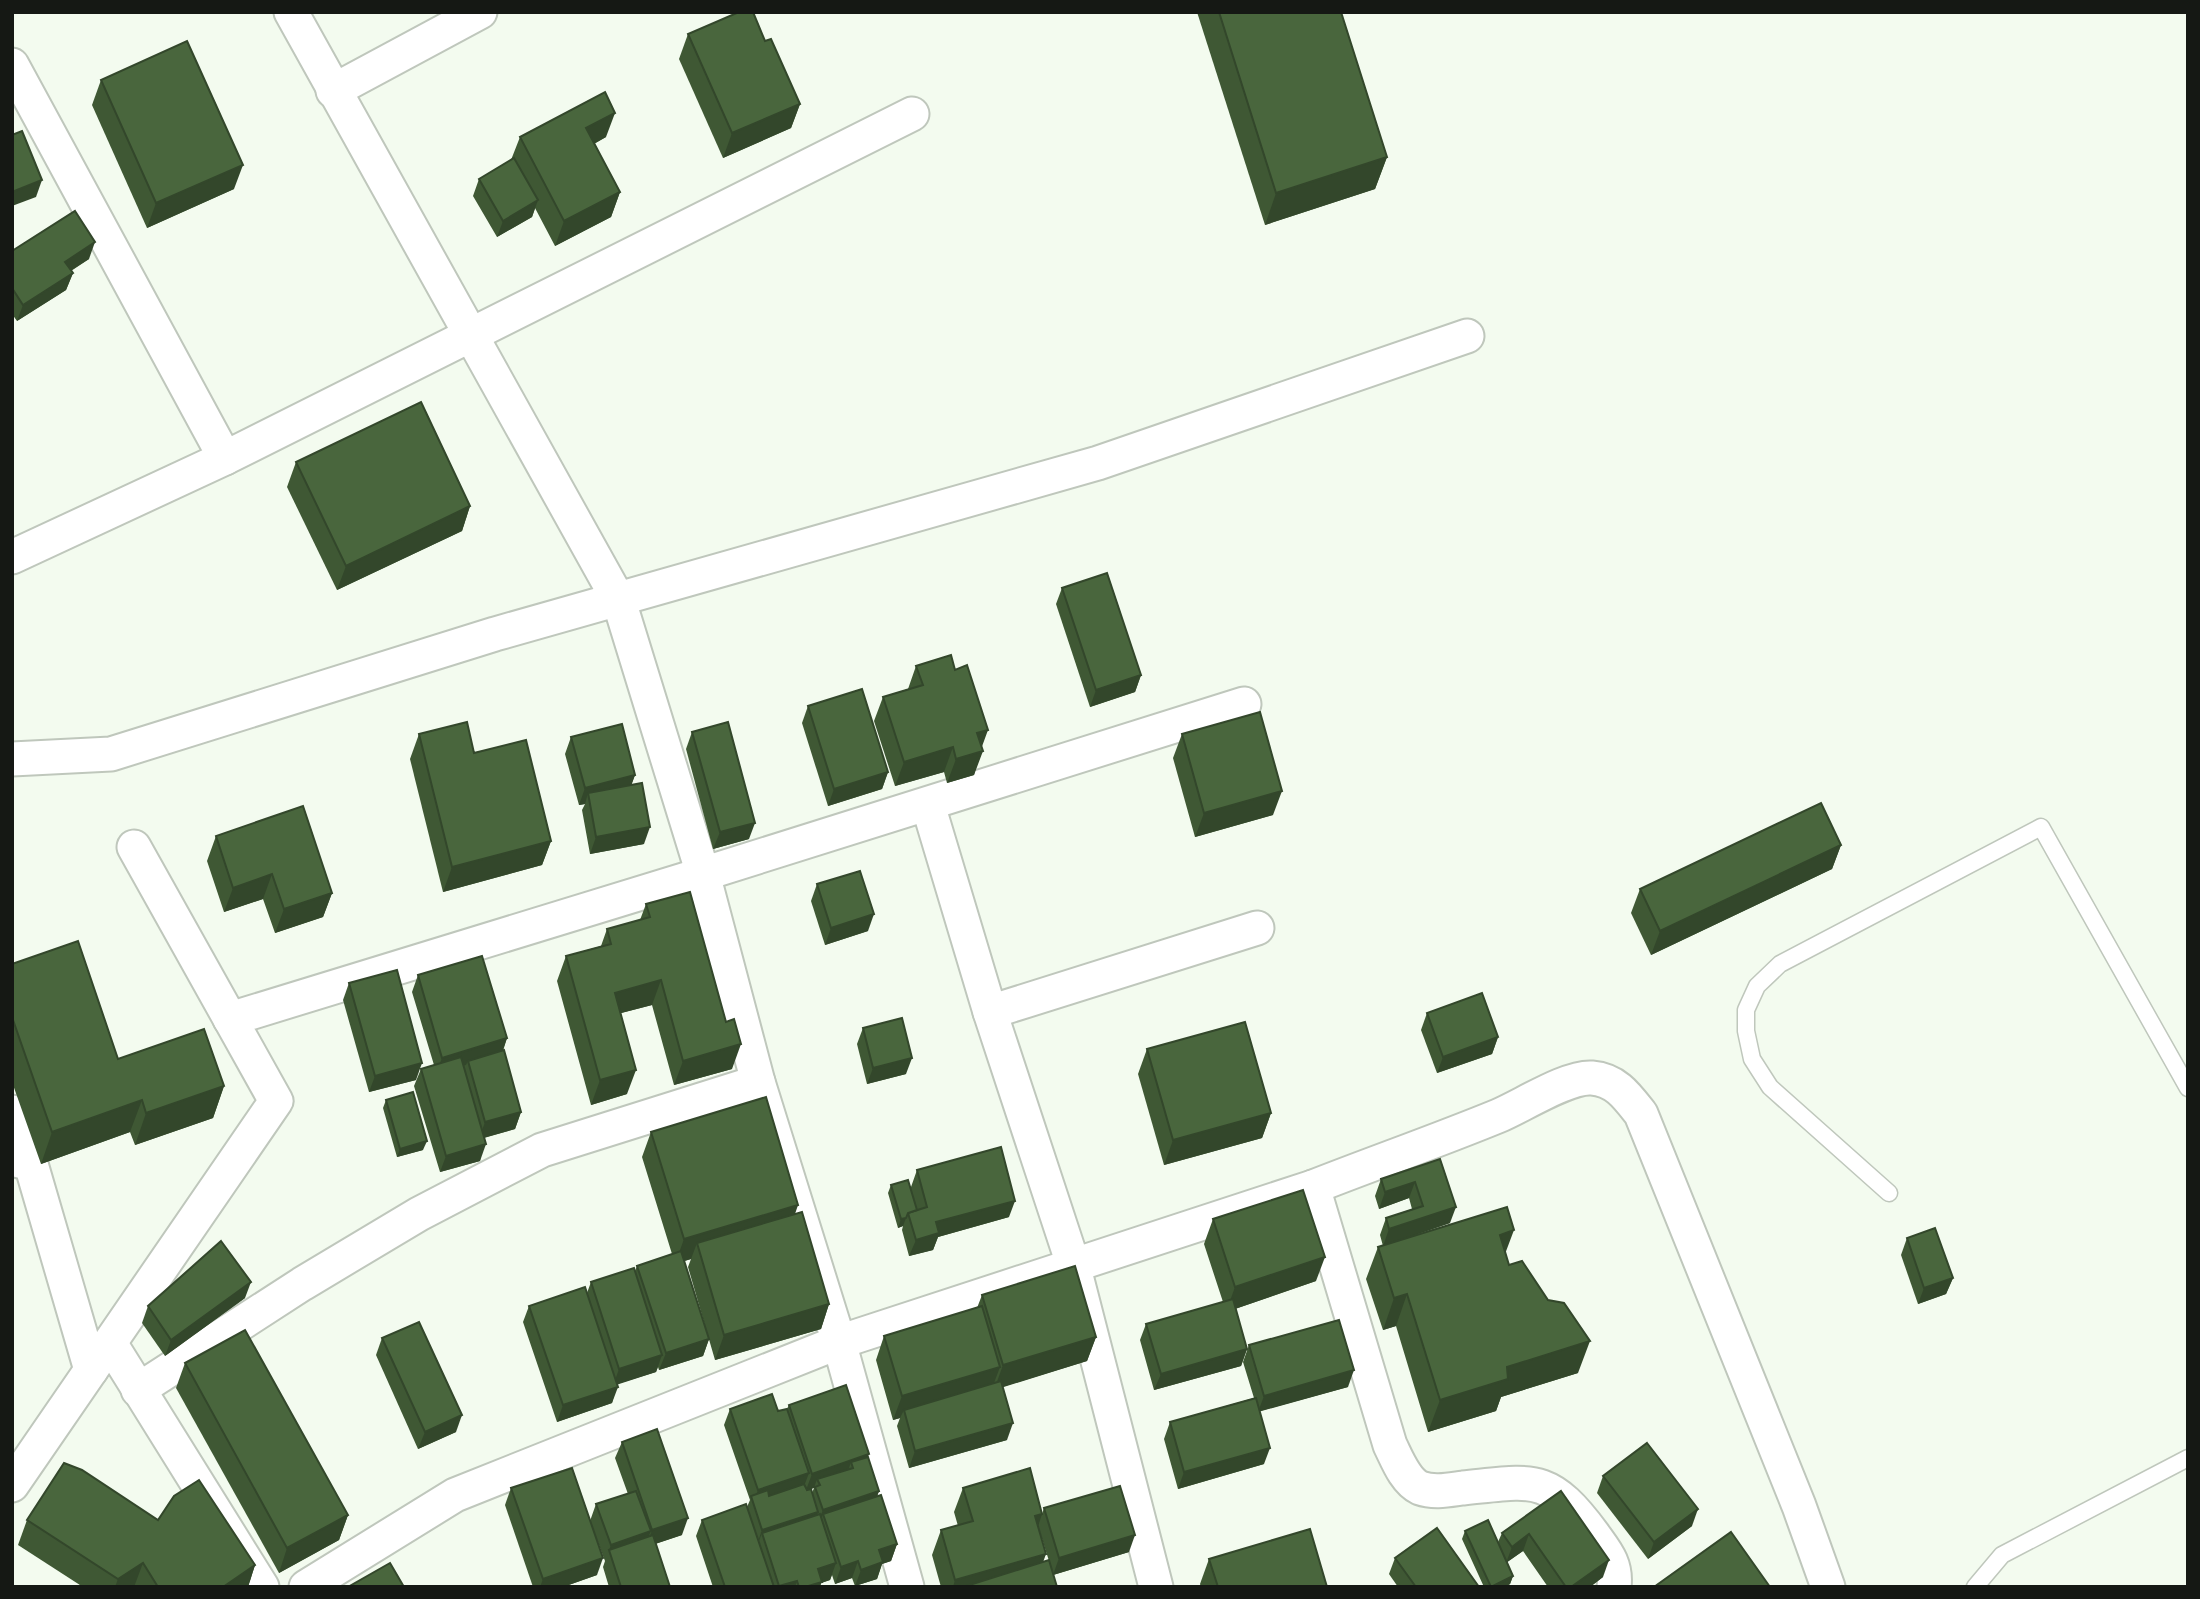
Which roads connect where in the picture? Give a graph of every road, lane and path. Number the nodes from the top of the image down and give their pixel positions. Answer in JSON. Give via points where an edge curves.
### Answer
{"nodes":[{"id":1,"x":291,"y":12,"type":"edge"},
{"id":2,"x":480,"y":12,"type":"edge"},
{"id":3,"x":12,"y":65,"type":"edge"},
{"id":4,"x":333,"y":91,"type":"junction"},
{"id":5,"x":912,"y":114,"type":"dead end"},
{"id":6,"x":471,"y":335,"type":"junction"},
{"id":7,"x":1467,"y":336,"type":"dead end"},
{"id":8,"x":225,"y":458,"type":"junction"},
{"id":9,"x":12,"y":557,"type":"edge"},
{"id":10,"x":620,"y":601,"type":"junction"},
{"id":11,"x":1244,"y":704,"type":"dead end"},
{"id":12,"x":12,"y":759,"type":"edge"},
{"id":13,"x":928,"y":805,"type":"junction"},
{"id":14,"x":134,"y":847,"type":"dead end"},
{"id":15,"x":703,"y":874,"type":"junction"},
{"id":16,"x":1257,"y":928,"type":"dead end"},
{"id":17,"x":990,"y":1012,"type":"junction"},
{"id":18,"x":230,"y":1018,"type":"junction"},
{"id":19,"x":758,"y":1082,"type":"junction"},
{"id":20,"x":2188,"y":1088,"type":"edge"},
{"id":21,"x":12,"y":1112,"type":"edge"},
{"id":22,"x":22,"y":1161,"type":"edge"},
{"id":23,"x":1313,"y":1187,"type":"junction"},
{"id":24,"x":1889,"y":1193,"type":"dead end"},
{"id":25,"x":1073,"y":1264,"type":"junction"},
{"id":26,"x":839,"y":1342,"type":"junction"},
{"id":27,"x":110,"y":1343,"type":"junction"},
{"id":28,"x":91,"y":1370,"type":"junction"},
{"id":29,"x":138,"y":1390,"type":"junction"},
{"id":30,"x":2188,"y":1458,"type":"edge"},
{"id":31,"x":12,"y":1485,"type":"edge"},
{"id":32,"x":262,"y":1587,"type":"edge"},
{"id":33,"x":306,"y":1587,"type":"edge"},
{"id":34,"x":906,"y":1587,"type":"edge"},
{"id":35,"x":1156,"y":1587,"type":"edge"},
{"id":36,"x":1614,"y":1587,"type":"edge"},
{"id":37,"x":1828,"y":1587,"type":"edge"},
{"id":38,"x":1975,"y":1587,"type":"edge"}],
"edges":[{"from":1,"to":4,"type":"street"},
{"from":2,"to":4,"type":"street"},
{"from":3,"to":8,"type":"street"},
{"from":4,"to":6,"type":"street"},
{"from":5,"to":6,"type":"street"},
{"from":6,"to":8,"type":"street"},
{"from":6,"to":10,"type":"street"},
{"from":7,"to":10,"type":"street","via":[[1098,463]]},
{"from":8,"to":9,"type":"street"},
{"from":10,"to":12,"type":"street","via":[[495,634],[111,754]]},
{"from":10,"to":15,"type":"street"},
{"from":11,"to":13,"type":"street"},
{"from":13,"to":15,"type":"street"},
{"from":13,"to":17,"type":"street"},
{"from":14,"to":18,"type":"street"},
{"from":15,"to":18,"type":"street"},
{"from":15,"to":19,"type":"street"},
{"from":16,"to":17,"type":"street"},
{"from":17,"to":25,"type":"street"},
{"from":18,"to":27,"type":"street","via":[[276,1101]]},
{"from":19,"to":26,"type":"street"},
{"from":19,"to":29,"type":"street","via":[[542,1150],[419,1214]]},
{"from":20,"to":24,"type":"lane","via":[[2041,827],[1780,964],[1758,986],[1746,1010],[1752,1059],[1770,1087]]},
{"from":21,"to":22,"type":"street"},
{"from":22,"to":28,"type":"street"},
{"from":23,"to":25,"type":"street"},
{"from":23,"to":36,"type":"street","via":[[1390,1445],[1405,1474],[1416,1486],[1432,1492],[1516,1483],[1558,1493],[1609,1557],[1616,1571]]},
{"from":23,"to":37,"type":"street","via":[[1498,1116],[1570,1082],[1588,1078],[1608,1081],[1624,1092],[1642,1114],[1800,1506]]},
{"from":25,"to":26,"type":"street"},
{"from":25,"to":35,"type":"street"},
{"from":26,"to":33,"type":"street","via":[[455,1494]]},
{"from":26,"to":34,"type":"street"},
{"from":27,"to":28,"type":"street"},
{"from":27,"to":29,"type":"street"},
{"from":28,"to":31,"type":"street"},
{"from":29,"to":32,"type":"street"},
{"from":30,"to":38,"type":"lane","via":[[2002,1555]]}]}
